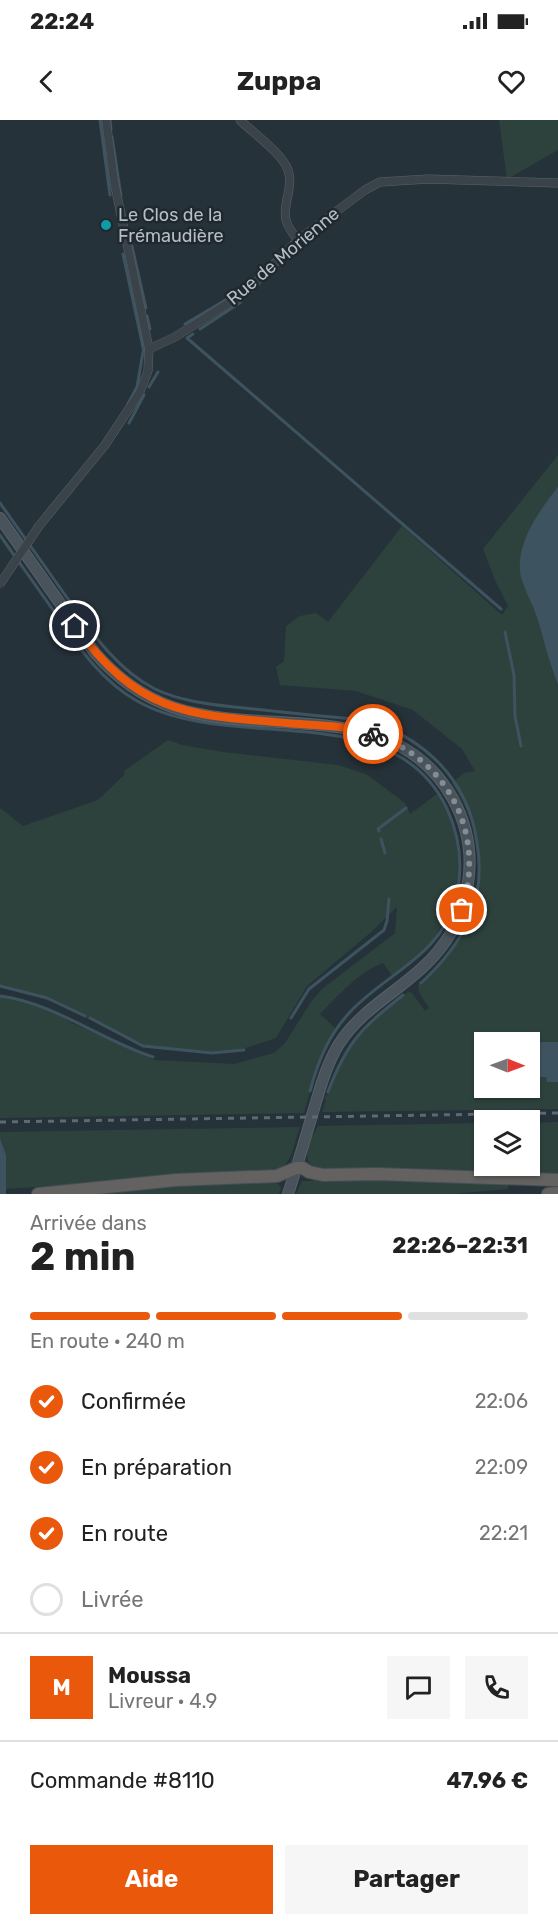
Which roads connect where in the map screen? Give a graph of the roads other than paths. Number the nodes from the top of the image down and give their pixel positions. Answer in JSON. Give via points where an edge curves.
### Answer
{"nodes":[{"id":1,"x":105,"y":120,"type":"edge"},
{"id":2,"x":240,"y":120,"type":"edge"},
{"id":3,"x":558,"y":183,"type":"edge"},
{"id":4,"x":298,"y":240,"type":"junction"},
{"id":5,"x":149,"y":349,"type":"junction"},
{"id":6,"x":0,"y":518,"type":"edge"},
{"id":7,"x":0,"y":584,"type":"edge"},
{"id":8,"x":296,"y":1168,"type":"junction"},
{"id":9,"x":558,"y":1180,"type":"edge"},
{"id":10,"x":558,"y":1193,"type":"edge"},
{"id":11,"x":38,"y":1194,"type":"edge"},
{"id":12,"x":288,"y":1194,"type":"edge"},
{"id":13,"x":548,"y":1194,"type":"edge"}],
"edges":[{"from":1,"to":5,"type":"street"},
{"from":2,"to":4,"type":"street","via":[[289,171],[285,217]]},
{"from":3,"to":4,"type":"street","name":"Rue de Morienne","via":[[428,179],[380,182]]},
{"from":4,"to":5,"type":"street","name":"Rue de Morienne","via":[[246,292]]},
{"from":5,"to":7,"type":"street","bridge":true,"via":[[148,371],[140,392]]},
{"from":6,"to":8,"type":"main road","via":[[95,653],[135,689],[160,703],[198,714],[346,728],[377,736],[403,747],[429,767],[458,809],[470,862],[466,898],[457,922],[431,960],[369,1010],[337,1047]]},
{"from":8,"to":9,"type":"highway","via":[[323,1175]]},
{"from":8,"to":11,"type":"highway","via":[[277,1176],[176,1180]]},
{"from":8,"to":12,"type":"main road"},
{"from":10,"to":13,"type":"highway"}]}
